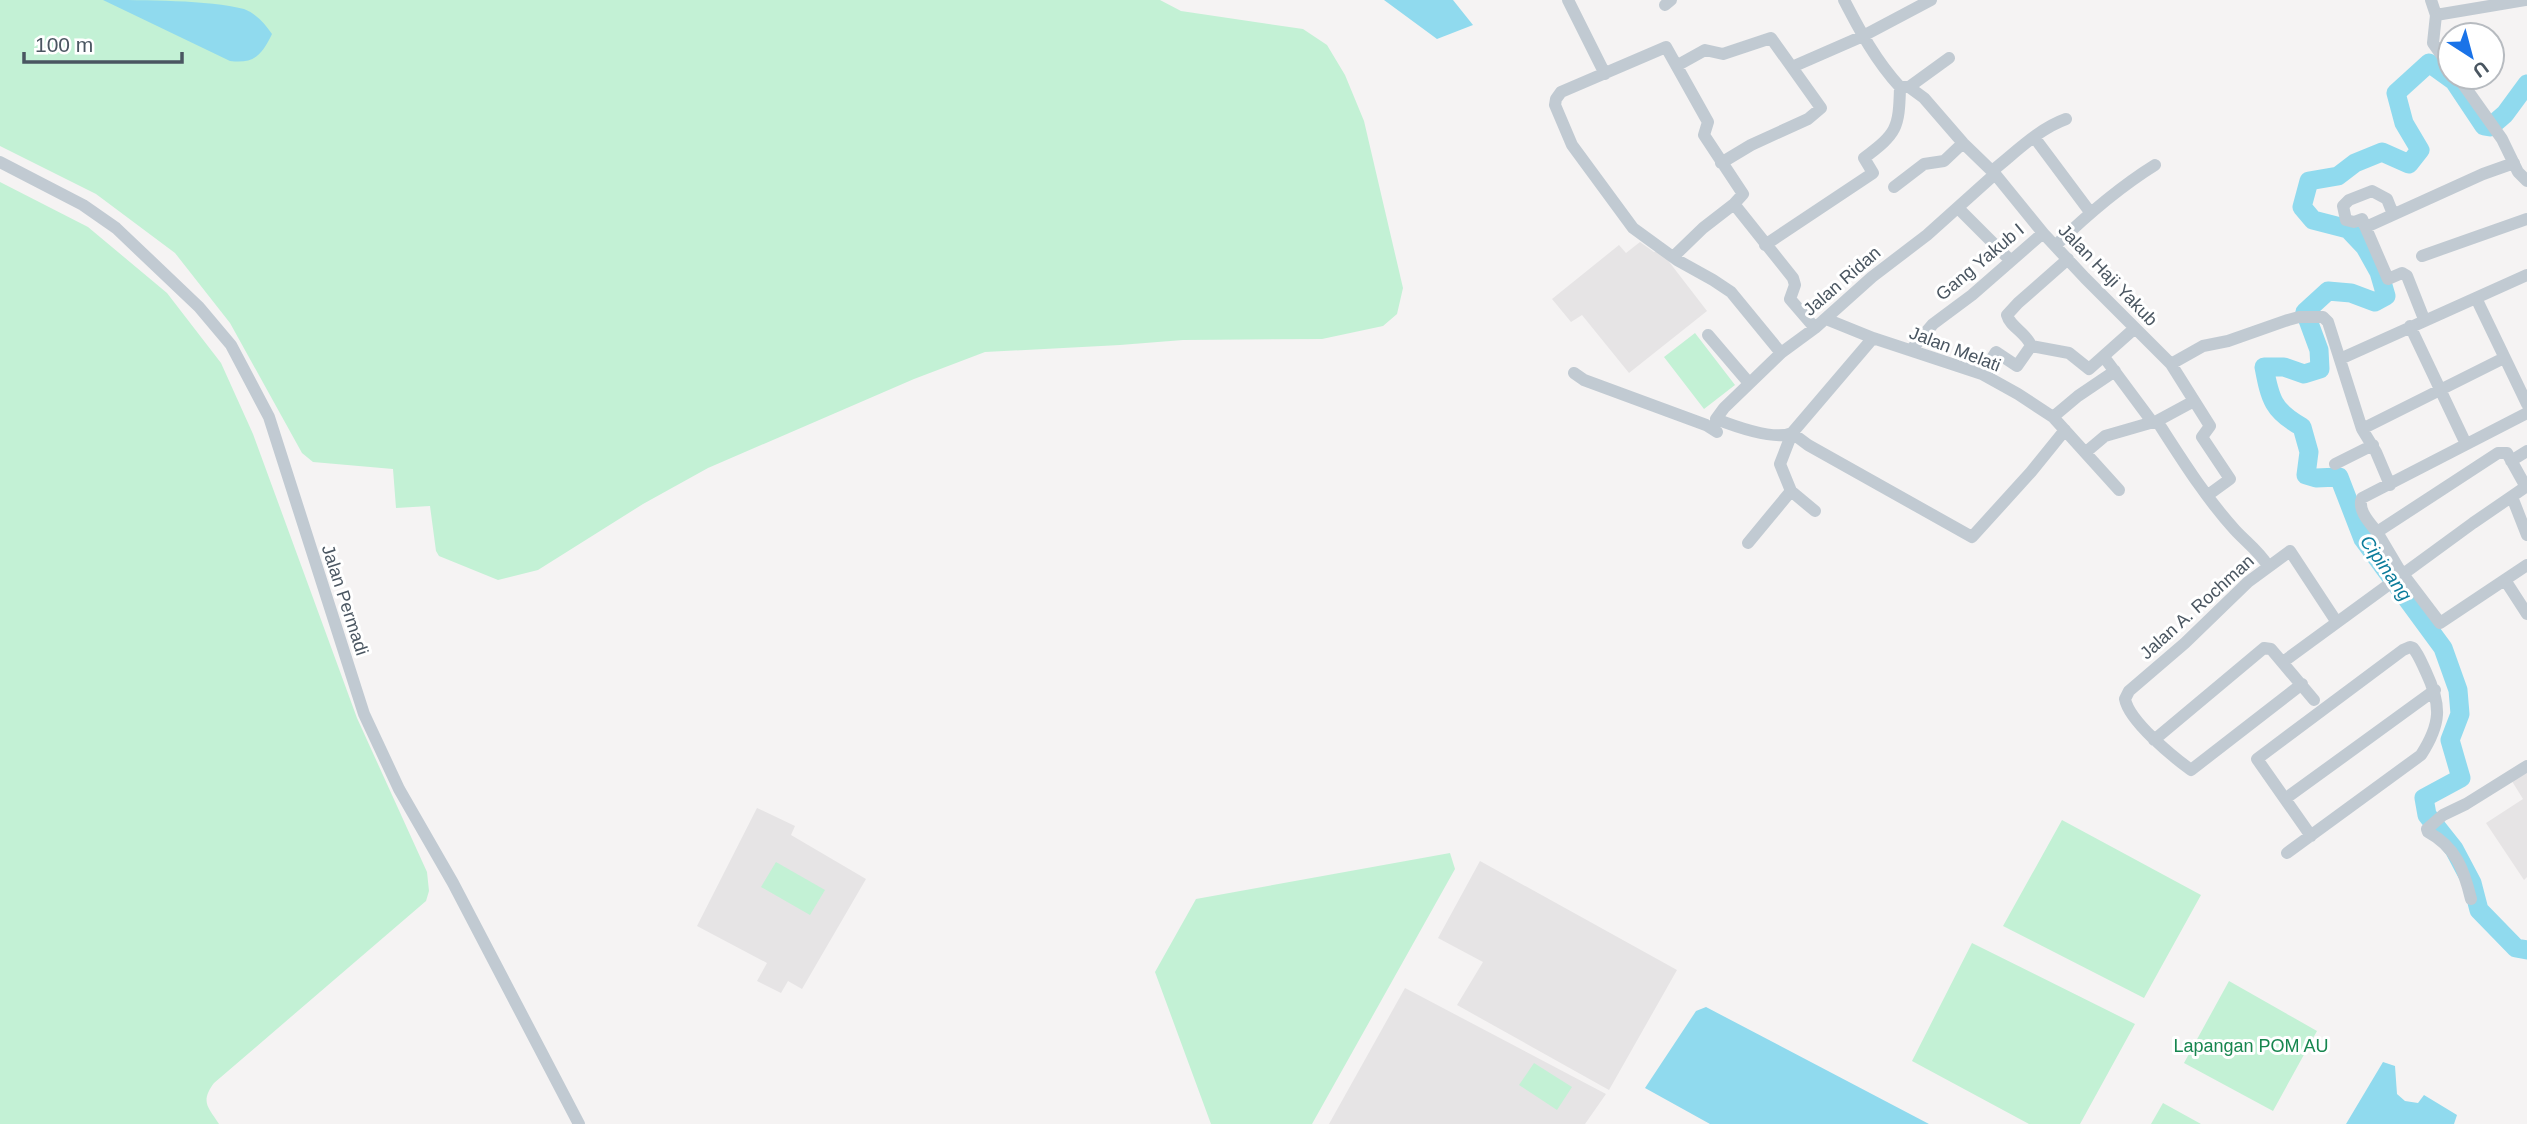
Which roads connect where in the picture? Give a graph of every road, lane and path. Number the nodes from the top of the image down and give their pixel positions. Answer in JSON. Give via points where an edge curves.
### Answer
{"nodes":[{"id":1,"x":1568,"y":0,"type":"edge"},
{"id":2,"x":1844,"y":0,"type":"edge"},
{"id":3,"x":1931,"y":0,"type":"edge"},
{"id":4,"x":2431,"y":0,"type":"edge"},
{"id":5,"x":2525,"y":0,"type":"edge"},
{"id":6,"x":2436,"y":15,"type":"junction"},
{"id":7,"x":1863,"y":36,"type":"junction"},
{"id":8,"x":2436,"y":48,"type":"edge"},
{"id":9,"x":1949,"y":58,"type":"dead end"},
{"id":10,"x":1678,"y":65,"type":"junction"},
{"id":11,"x":1792,"y":68,"type":"junction"},
{"id":12,"x":1605,"y":74,"type":"junction"},
{"id":13,"x":1905,"y":87,"type":"junction"},
{"id":14,"x":2468,"y":91,"type":"edge"},
{"id":15,"x":2066,"y":119,"type":"dead end"},
{"id":16,"x":2034,"y":137,"type":"junction"},
{"id":17,"x":1963,"y":143,"type":"junction"},
{"id":18,"x":0,"y":162,"type":"edge"},
{"id":19,"x":1721,"y":163,"type":"junction"},
{"id":20,"x":2514,"y":163,"type":"junction"},
{"id":21,"x":2155,"y":164,"type":"dead end"},
{"id":22,"x":1994,"y":173,"type":"junction"},
{"id":23,"x":2527,"y":181,"type":"edge"},
{"id":24,"x":1894,"y":187,"type":"dead end"},
{"id":25,"x":1734,"y":204,"type":"junction"},
{"id":26,"x":1958,"y":208,"type":"junction"},
{"id":27,"x":2090,"y":212,"type":"junction"},
{"id":28,"x":2393,"y":214,"type":"junction"},
{"id":29,"x":2527,"y":219,"type":"edge"},
{"id":30,"x":2366,"y":227,"type":"junction"},
{"id":31,"x":2043,"y":233,"type":"junction"},
{"id":32,"x":1765,"y":245,"type":"junction"},
{"id":33,"x":2056,"y":246,"type":"junction"},
{"id":34,"x":2422,"y":256,"type":"dead end"},
{"id":35,"x":1673,"y":257,"type":"junction"},
{"id":36,"x":2010,"y":260,"type":"junction"},
{"id":37,"x":2068,"y":260,"type":"junction"},
{"id":38,"x":2527,"y":275,"type":"edge"},
{"id":39,"x":2476,"y":298,"type":"junction"},
{"id":40,"x":1826,"y":319,"type":"junction"},
{"id":41,"x":2424,"y":319,"type":"junction"},
{"id":42,"x":2410,"y":326,"type":"junction"},
{"id":43,"x":1815,"y":328,"type":"junction"},
{"id":44,"x":2135,"y":328,"type":"junction"},
{"id":45,"x":1709,"y":335,"type":"dead end"},
{"id":46,"x":1873,"y":338,"type":"junction"},
{"id":47,"x":2031,"y":346,"type":"junction"},
{"id":48,"x":1911,"y":350,"type":"junction"},
{"id":49,"x":1781,"y":353,"type":"junction"},
{"id":50,"x":2104,"y":357,"type":"junction"},
{"id":51,"x":2504,"y":358,"type":"junction"},
{"id":52,"x":2340,"y":359,"type":"junction"},
{"id":53,"x":2171,"y":364,"type":"junction"},
{"id":54,"x":2115,"y":372,"type":"junction"},
{"id":55,"x":1574,"y":373,"type":"dead end"},
{"id":56,"x":1982,"y":374,"type":"junction"},
{"id":57,"x":1749,"y":383,"type":"junction"},
{"id":58,"x":2440,"y":389,"type":"junction"},
{"id":59,"x":2194,"y":401,"type":"junction"},
{"id":60,"x":2527,"y":404,"type":"edge"},
{"id":61,"x":2527,"y":412,"type":"edge"},
{"id":62,"x":2053,"y":417,"type":"junction"},
{"id":63,"x":2155,"y":422,"type":"junction"},
{"id":64,"x":2362,"y":429,"type":"junction"},
{"id":65,"x":2065,"y":430,"type":"junction"},
{"id":66,"x":1717,"y":432,"type":"dead end"},
{"id":67,"x":1792,"y":433,"type":"junction"},
{"id":68,"x":2479,"y":438,"type":"junction"},
{"id":69,"x":2466,"y":444,"type":"junction"},
{"id":70,"x":2373,"y":445,"type":"junction"},
{"id":71,"x":2086,"y":452,"type":"junction"},
{"id":72,"x":2527,"y":452,"type":"edge"},
{"id":73,"x":2490,"y":458,"type":"junction"},
{"id":74,"x":2511,"y":461,"type":"junction"},
{"id":75,"x":2335,"y":464,"type":"dead end"},
{"id":76,"x":2389,"y":485,"type":"junction"},
{"id":77,"x":2526,"y":487,"type":"edge"},
{"id":78,"x":2119,"y":490,"type":"dead end"},
{"id":79,"x":1791,"y":491,"type":"junction"},
{"id":80,"x":2208,"y":495,"type":"junction"},
{"id":81,"x":2512,"y":497,"type":"junction"},
{"id":82,"x":1815,"y":511,"type":"dead end"},
{"id":83,"x":2376,"y":532,"type":"junction"},
{"id":84,"x":2527,"y":535,"type":"edge"},
{"id":85,"x":1748,"y":543,"type":"dead end"},
{"id":86,"x":2266,"y":563,"type":"junction"},
{"id":87,"x":2527,"y":565,"type":"edge"},
{"id":88,"x":2402,"y":575,"type":"junction"},
{"id":89,"x":2505,"y":580,"type":"junction"},
{"id":90,"x":2527,"y":614,"type":"edge"},
{"id":91,"x":2336,"y":621,"type":"junction"},
{"id":92,"x":2283,"y":662,"type":"junction"},
{"id":93,"x":2302,"y":684,"type":"junction"},
{"id":94,"x":2435,"y":690,"type":"junction"},
{"id":95,"x":2314,"y":700,"type":"dead end"},
{"id":96,"x":2154,"y":740,"type":"junction"},
{"id":97,"x":2527,"y":766,"type":"edge"},
{"id":98,"x":2285,"y":799,"type":"junction"},
{"id":99,"x":2311,"y":836,"type":"junction"},
{"id":100,"x":2287,"y":853,"type":"dead end"},
{"id":101,"x":2471,"y":899,"type":"dead end"},
{"id":102,"x":579,"y":1124,"type":"edge"}],
"edges":[{"from":1,"to":12,"type":"street"},
{"from":2,"to":7,"type":"street","name":"Jalan Haji Yakub"},
{"from":3,"to":7,"type":"street"},
{"from":4,"to":6,"type":"street"},
{"from":5,"to":6,"type":"street"},
{"from":6,"to":8,"type":"street","via":[[2432,43]]},
{"from":7,"to":11,"type":"street"},
{"from":7,"to":13,"type":"street","name":"Jalan Haji Yakub","via":[[1881,65]]},
{"from":9,"to":13,"type":"street"},
{"from":10,"to":11,"type":"street","via":[[1705,50],[1723,54],[1771,38]]},
{"from":10,"to":12,"type":"street","via":[[1664,46]]},
{"from":10,"to":19,"type":"street","via":[[1708,122],[1704,135]]},
{"from":11,"to":19,"type":"street","via":[[1821,108]]},
{"from":12,"to":35,"type":"street","via":[[1562,92],[1555,105],[1572,145],[1633,228]]},
{"from":13,"to":17,"type":"street","name":"Jalan Haji Yakub","via":[[1924,98]]},
{"from":13,"to":32,"type":"street","via":[[1895,129],[1864,158],[1873,173]]},
{"from":14,"to":20,"type":"street"},
{"from":15,"to":16,"type":"street","name":"Jalan Ridan"},
{"from":16,"to":22,"type":"street","name":"Jalan Ridan"},
{"from":16,"to":27,"type":"street"},
{"from":17,"to":22,"type":"street","name":"Jalan Haji Yakub"},
{"from":17,"to":24,"type":"street","via":[[1944,160],[1924,164]]},
{"from":18,"to":102,"type":"street","name":"Jalan Permadi","via":[[83,205],[116,228],[199,307],[231,345],[269,417],[364,714],[399,789]]},
{"from":19,"to":25,"type":"street","via":[[1743,194]]},
{"from":20,"to":23,"type":"street"},
{"from":20,"to":28,"type":"street"},
{"from":21,"to":27,"type":"street"},
{"from":22,"to":26,"type":"street","name":"Jalan Ridan"},
{"from":22,"to":31,"type":"street","name":"Jalan Haji Yakub"},
{"from":25,"to":32,"type":"street"},
{"from":25,"to":35,"type":"street"},
{"from":26,"to":36,"type":"street"},
{"from":26,"to":40,"type":"street","name":"Jalan Ridan"},
{"from":27,"to":33,"type":"street"},
{"from":28,"to":30,"type":"street"},
{"from":28,"to":30,"type":"street","via":[[2387,199],[2372,191],[2346,202],[2346,220],[2362,219]]},
{"from":29,"to":34,"type":"street"},
{"from":30,"to":41,"type":"street","via":[[2388,279],[2407,275]]},
{"from":31,"to":33,"type":"street","name":"Jalan Haji Yakub"},
{"from":31,"to":36,"type":"street","name":"Gang Yakub I"},
{"from":32,"to":43,"type":"street","via":[[1795,280],[1790,299]]},
{"from":33,"to":37,"type":"street","name":"Jalan Haji Yakub"},
{"from":35,"to":49,"type":"street","via":[[1731,292]]},
{"from":36,"to":48,"type":"street","name":"Gang Yakub I","via":[[1933,324]]},
{"from":37,"to":44,"type":"street","name":"Jalan Haji Yakub"},
{"from":37,"to":47,"type":"street","via":[[2007,315]]},
{"from":38,"to":39,"type":"street"},
{"from":39,"to":41,"type":"street"},
{"from":39,"to":51,"type":"street"},
{"from":40,"to":43,"type":"street","name":"Jalan Ridan"},
{"from":40,"to":46,"type":"street","name":"Jalan Melati"},
{"from":41,"to":42,"type":"street"},
{"from":42,"to":52,"type":"street"},
{"from":42,"to":58,"type":"street"},
{"from":43,"to":49,"type":"street","name":"Jalan Ridan"},
{"from":44,"to":50,"type":"street"},
{"from":44,"to":53,"type":"street","name":"Jalan Haji Yakub"},
{"from":45,"to":57,"type":"street"},
{"from":46,"to":48,"type":"street","name":"Jalan Melati"},
{"from":46,"to":67,"type":"street"},
{"from":47,"to":50,"type":"street","via":[[2068,354],[2088,369]]},
{"from":47,"to":56,"type":"street","via":[[2017,366],[1996,352]]},
{"from":48,"to":56,"type":"street","name":"Jalan Melati"},
{"from":49,"to":57,"type":"street","name":"Jalan Ridan"},
{"from":50,"to":54,"type":"street"},
{"from":51,"to":58,"type":"street"},
{"from":51,"to":60,"type":"street"},
{"from":52,"to":53,"type":"street","via":[[2328,322],[2315,317],[2288,320],[2203,346]]},
{"from":52,"to":64,"type":"street"},
{"from":53,"to":59,"type":"street","name":"Jalan Haji Yakub"},
{"from":54,"to":62,"type":"street"},
{"from":54,"to":63,"type":"street"},
{"from":55,"to":66,"type":"street"},
{"from":56,"to":62,"type":"street","name":"Jalan Melati"},
{"from":57,"to":67,"type":"street","name":"Jalan Ridan","via":[[1716,419],[1744,429]]},
{"from":58,"to":64,"type":"street"},
{"from":58,"to":69,"type":"street"},
{"from":59,"to":63,"type":"street"},
{"from":59,"to":80,"type":"street","name":"Jalan Haji Yakub","via":[[2210,426],[2202,437],[2230,480]]},
{"from":61,"to":68,"type":"street"},
{"from":62,"to":65,"type":"street","name":"Jalan Melati"},
{"from":63,"to":71,"type":"street","via":[[2105,436]]},
{"from":63,"to":80,"type":"street"},
{"from":64,"to":70,"type":"street"},
{"from":65,"to":67,"type":"street","via":[[1972,537]]},
{"from":65,"to":71,"type":"street","name":"Jalan Melati"},
{"from":67,"to":79,"type":"street","via":[[1780,464]]},
{"from":68,"to":69,"type":"street"},
{"from":68,"to":73,"type":"street"},
{"from":69,"to":76,"type":"street"},
{"from":70,"to":75,"type":"street"},
{"from":70,"to":76,"type":"street"},
{"from":71,"to":78,"type":"street","name":"Jalan Melati"},
{"from":72,"to":74,"type":"street"},
{"from":73,"to":74,"type":"street","via":[[2503,451]]},
{"from":73,"to":83,"type":"street"},
{"from":74,"to":77,"type":"street"},
{"from":76,"to":83,"type":"street","via":[[2360,501]]},
{"from":77,"to":81,"type":"street"},
{"from":79,"to":82,"type":"street"},
{"from":79,"to":85,"type":"street"},
{"from":80,"to":86,"type":"street"},
{"from":81,"to":84,"type":"street"},
{"from":81,"to":88,"type":"street"},
{"from":83,"to":88,"type":"street"},
{"from":86,"to":91,"type":"street","name":"Jalan A. Rochman","via":[[2290,551]]},
{"from":86,"to":96,"type":"street","name":"Jalan A. Rochman","via":[[2129,691],[2124,699],[2127,708]]},
{"from":87,"to":89,"type":"street"},
{"from":88,"to":89,"type":"street","via":[[2440,623]]},
{"from":88,"to":91,"type":"street"},
{"from":89,"to":90,"type":"street"},
{"from":91,"to":92,"type":"street"},
{"from":92,"to":93,"type":"street"},
{"from":92,"to":96,"type":"street","via":[[2264,648]]},
{"from":93,"to":95,"type":"street"},
{"from":93,"to":96,"type":"street","via":[[2194,769]]},
{"from":94,"to":98,"type":"street"},
{"from":94,"to":98,"type":"street","via":[[2416,649],[2410,647],[2257,759]]},
{"from":94,"to":99,"type":"street","via":[[2437,719],[2421,755]]},
{"from":97,"to":101,"type":"street","via":[[2442,815],[2427,829],[2461,863]]},
{"from":98,"to":99,"type":"street"},
{"from":99,"to":100,"type":"street"}]}
